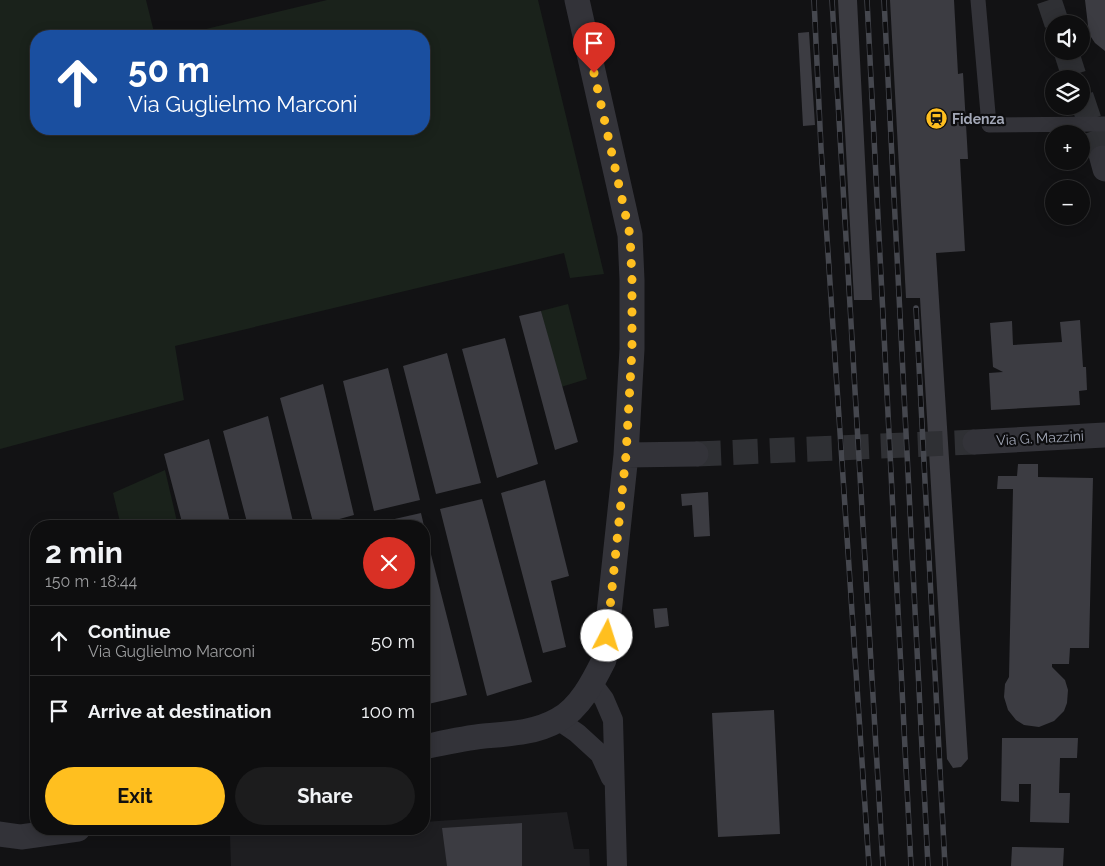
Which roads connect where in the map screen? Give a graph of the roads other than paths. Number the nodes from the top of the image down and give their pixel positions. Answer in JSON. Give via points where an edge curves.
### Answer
{"nodes":[{"id":1,"x":577,"y":0,"type":"edge"},
{"id":2,"x":978,"y":0,"type":"edge"},
{"id":3,"x":1105,"y":124,"type":"edge"},
{"id":4,"x":1105,"y":435,"type":"edge"},
{"id":5,"x":975,"y":442,"type":"tunnel mouth"},
{"id":6,"x":696,"y":454,"type":"tunnel mouth"},
{"id":7,"x":626,"y":455,"type":"junction"},
{"id":8,"x":592,"y":683,"type":"junction"},
{"id":9,"x":558,"y":720,"type":"junction"},
{"id":10,"x":430,"y":746,"type":"edge"},
{"id":11,"x":613,"y":782,"type":"junction"},
{"id":12,"x":0,"y":834,"type":"edge"},
{"id":13,"x":35,"y":835,"type":"edge"},
{"id":14,"x":617,"y":866,"type":"edge"}],
"edges":[{"from":1,"to":7,"type":"street","via":[[630,235],[632,349]]},
{"from":2,"to":3,"type":"street","via":[[989,125]]},
{"from":4,"to":5,"type":"street","name":"Via G. Mazzini"},
{"from":6,"to":7,"type":"street"},
{"from":7,"to":8,"type":"street","via":[[604,660]]},
{"from":8,"to":9,"type":"street","via":[[575,706]]},
{"from":8,"to":11,"type":"street","via":[[604,699],[613,720]]},
{"from":9,"to":10,"type":"street","via":[[526,732]]},
{"from":9,"to":11,"type":"street","via":[[600,754]]},
{"from":11,"to":14,"type":"street"},
{"from":12,"to":13,"type":"street"}]}
